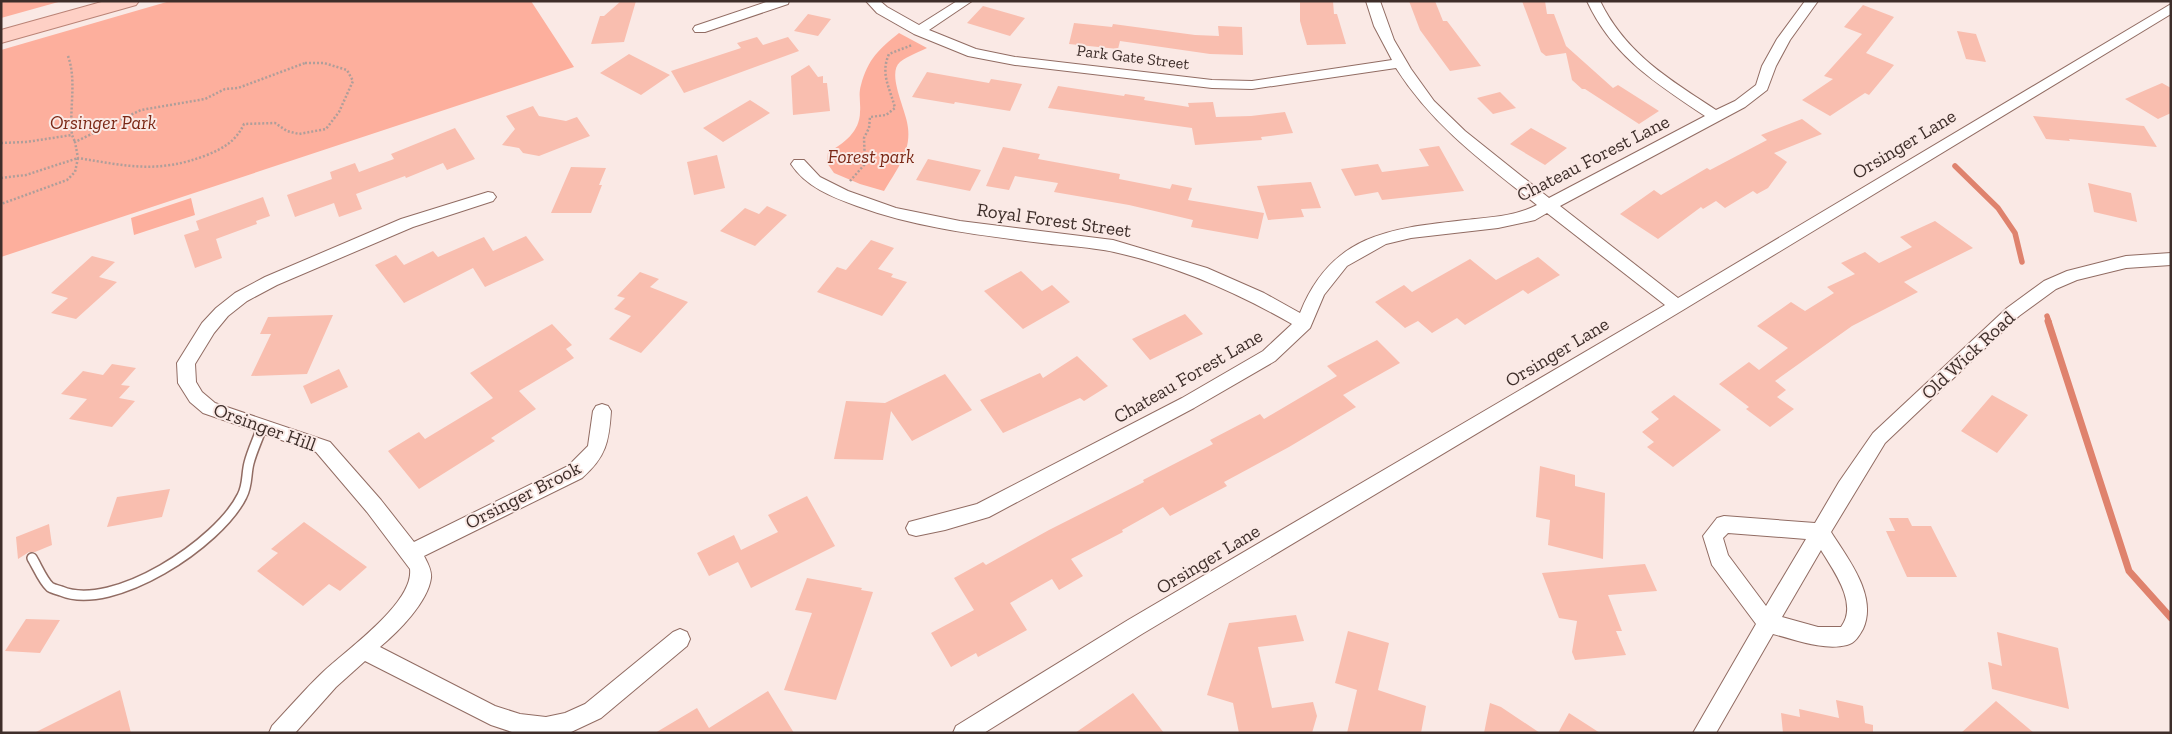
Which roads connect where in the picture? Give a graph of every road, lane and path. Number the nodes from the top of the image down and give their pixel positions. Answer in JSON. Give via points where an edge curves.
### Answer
{"nodes":[{"id":1,"x":129,"y":1,"type":"edge"},
{"id":2,"x":784,"y":1,"type":"edge"},
{"id":3,"x":872,"y":1,"type":"edge"},
{"id":4,"x":966,"y":1,"type":"edge"},
{"id":5,"x":1373,"y":1,"type":"edge"},
{"id":6,"x":1593,"y":1,"type":"edge"},
{"id":7,"x":1812,"y":1,"type":"edge"},
{"id":8,"x":2171,"y":8,"type":"edge"},
{"id":9,"x":700,"y":28,"type":"dead end"},
{"id":10,"x":919,"y":32,"type":"junction"},
{"id":11,"x":1,"y":37,"type":"edge"},
{"id":12,"x":934,"y":38,"type":"junction"},
{"id":13,"x":68,"y":56,"type":"dead end"},
{"id":14,"x":1402,"y":63,"type":"junction"},
{"id":15,"x":1716,"y":117,"type":"junction"},
{"id":16,"x":72,"y":135,"type":"junction"},
{"id":17,"x":75,"y":142,"type":"junction"},
{"id":18,"x":1,"y":143,"type":"edge"},
{"id":19,"x":78,"y":158,"type":"junction"},
{"id":20,"x":799,"y":164,"type":"dead end"},
{"id":21,"x":1,"y":178,"type":"edge"},
{"id":22,"x":840,"y":194,"type":"junction"},
{"id":23,"x":488,"y":197,"type":"dead end"},
{"id":24,"x":1,"y":204,"type":"edge"},
{"id":25,"x":1548,"y":205,"type":"junction"},
{"id":26,"x":2171,"y":259,"type":"edge"},
{"id":27,"x":1677,"y":306,"type":"junction"},
{"id":28,"x":1304,"y":323,"type":"junction"},
{"id":29,"x":602,"y":411,"type":"dead end"},
{"id":30,"x":262,"y":427,"type":"junction"},
{"id":31,"x":916,"y":528,"type":"dead end"},
{"id":32,"x":1820,"y":532,"type":"junction"},
{"id":33,"x":410,"y":552,"type":"junction"},
{"id":34,"x":32,"y":558,"type":"dead end"},
{"id":35,"x":1767,"y":623,"type":"junction"},
{"id":36,"x":680,"y":639,"type":"dead end"},
{"id":37,"x":365,"y":650,"type":"junction"},
{"id":38,"x":280,"y":733,"type":"edge"},
{"id":39,"x":964,"y":733,"type":"edge"},
{"id":40,"x":1704,"y":733,"type":"edge"}],
"edges":[{"from":1,"to":11,"type":"main road"},
{"from":2,"to":9,"type":"street"},
{"from":3,"to":10,"type":"street","name":"Park Gate Street"},
{"from":4,"to":10,"type":"street"},
{"from":5,"to":14,"type":"street","via":[[1378,21]]},
{"from":6,"to":15,"type":"street","via":[[1615,39],[1629,54]]},
{"from":7,"to":15,"type":"street","name":"Chateau Forest Lane","via":[[1784,39],[1762,87]]},
{"from":8,"to":27,"type":"street","name":"Orsinger Lane"},
{"from":10,"to":12,"type":"street","name":"Park Gate Street"},
{"from":12,"to":14,"type":"street","name":"Park Gate Street","via":[[973,53],[1015,61],[1212,84],[1252,85]]},
{"from":12,"to":22,"type":"path","via":[[889,54],[883,75],[895,108],[886,115],[868,120],[864,138],[865,164]]},
{"from":13,"to":16,"type":"path","via":[[73,70]]},
{"from":14,"to":25,"type":"street","via":[[1429,105],[1466,140]]},
{"from":15,"to":25,"type":"street","name":"Chateau Forest Lane"},
{"from":16,"to":17,"type":"path"},
{"from":16,"to":18,"type":"path"},
{"from":17,"to":19,"type":"path"},
{"from":17,"to":19,"type":"path","via":[[141,110],[205,98],[305,63],[324,63],[347,70],[353,81],[339,112],[326,129],[300,134],[286,133],[274,123],[244,124],[237,138],[222,147],[192,160],[156,168]]},
{"from":19,"to":21,"type":"path","via":[[26,175]]},
{"from":19,"to":24,"type":"path","via":[[76,172],[67,180]]},
{"from":20,"to":22,"type":"street","name":"Royal Forest Street","via":[[815,181]]},
{"from":22,"to":28,"type":"street","name":"Royal Forest Street","via":[[925,221],[1113,246],[1201,272],[1258,297]]},
{"from":23,"to":30,"type":"street","name":"Orsinger Hill","via":[[407,223],[271,281],[241,297],[222,312],[186,363],[187,383],[209,408]]},
{"from":25,"to":27,"type":"street"},
{"from":25,"to":28,"type":"street","name":"Chateau Forest Lane","via":[[1529,216],[1381,239],[1341,262],[1327,277],[1316,293]]},
{"from":26,"to":32,"type":"street","name":"Old Wick Road","via":[[2126,262],[2073,274],[2050,285],[2013,312],[1879,438]]},
{"from":27,"to":39,"type":"street","name":"Orsinger Lane","via":[[1135,627]]},
{"from":28,"to":31,"type":"street","name":"Chateau Forest Lane","via":[[1269,356],[1145,425],[982,511]]},
{"from":29,"to":33,"type":"street","name":"Orsinger Brook","via":[[599,447],[575,472]]},
{"from":30,"to":33,"type":"street","name":"Orsinger Hill","via":[[323,446]]},
{"from":30,"to":34,"type":"lane","via":[[249,463],[242,497],[227,517],[194,549],[151,576],[126,588],[85,596],[66,594],[50,587]]},
{"from":32,"to":35,"type":"street","name":"Old Wick Road"},
{"from":32,"to":35,"type":"street","via":[[1851,584],[1857,602],[1856,622],[1846,636],[1818,636]]},
{"from":32,"to":35,"type":"street","via":[[1724,524],[1713,536],[1719,559]]},
{"from":33,"to":37,"type":"street","name":"Orsinger Hill","via":[[420,569],[421,578],[416,592],[394,622]]},
{"from":35,"to":40,"type":"street","name":"Old Wick Road"},
{"from":36,"to":37,"type":"street","via":[[594,711],[567,723],[546,727],[491,716]]},
{"from":37,"to":38,"type":"street","name":"Orsinger Hill","via":[[329,680]]}]}
